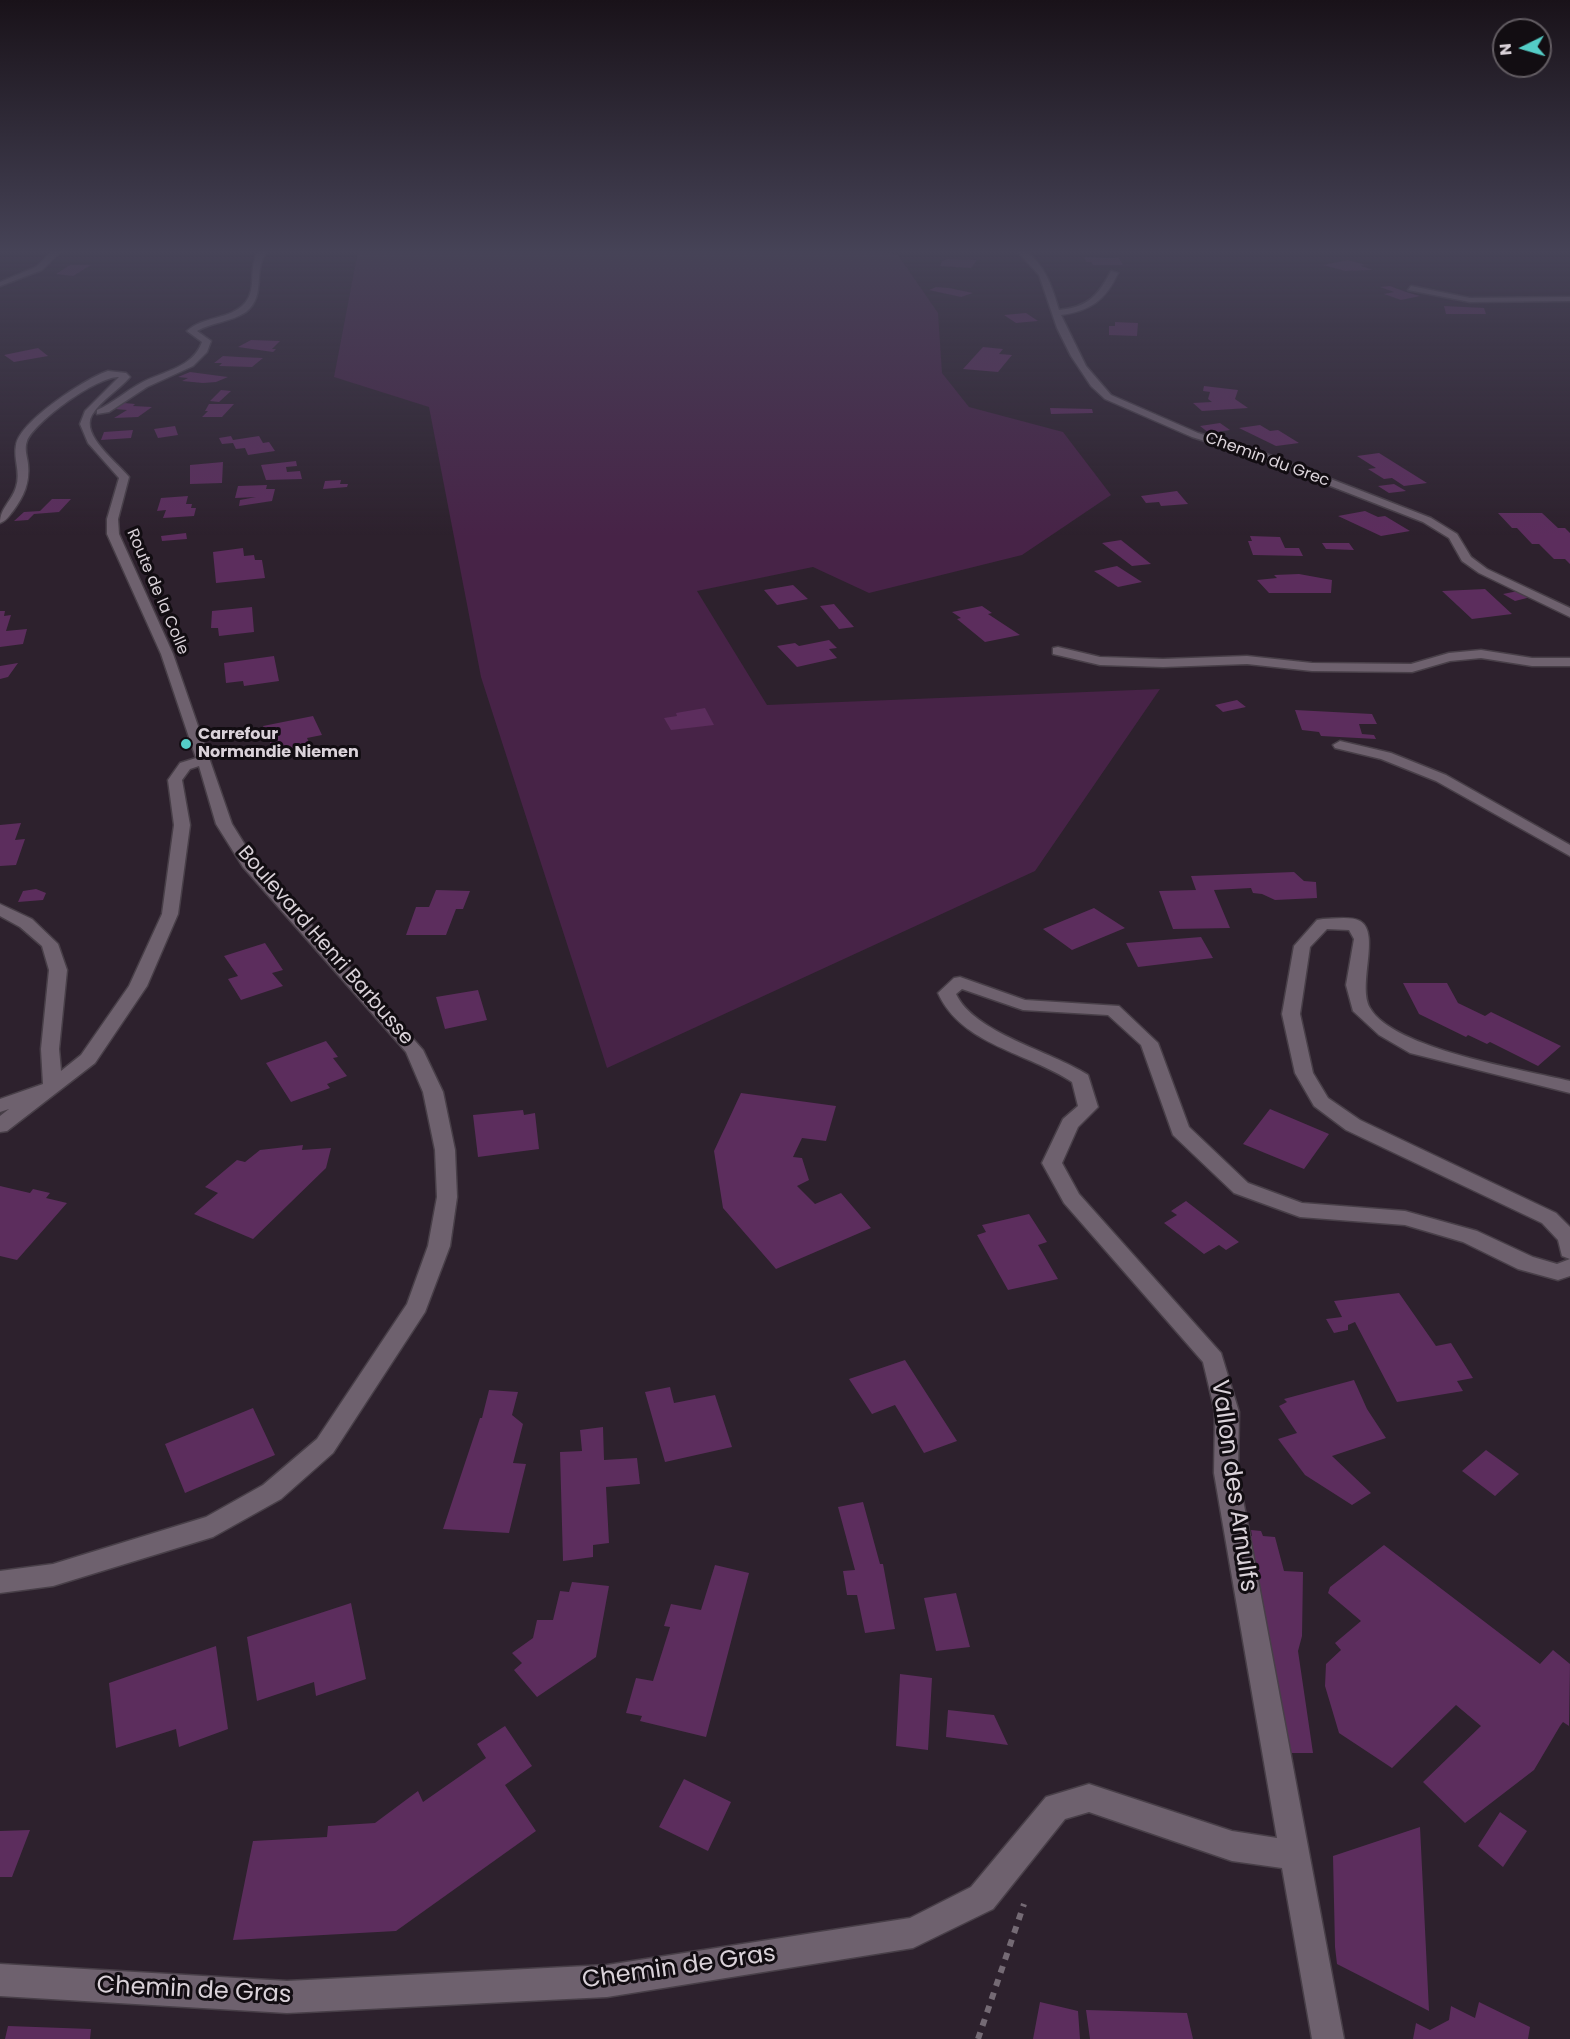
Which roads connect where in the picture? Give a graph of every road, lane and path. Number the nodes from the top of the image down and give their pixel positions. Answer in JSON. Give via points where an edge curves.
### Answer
{"nodes":[{"id":1,"x":204,"y":346,"type":"edge"},
{"id":2,"x":1072,"y":346,"type":"edge"},
{"id":3,"x":87,"y":415,"type":"junction"},
{"id":4,"x":0,"y":520,"type":"edge"},
{"id":5,"x":1570,"y":613,"type":"edge"},
{"id":6,"x":1058,"y":651,"type":"dead end"},
{"id":7,"x":1570,"y":662,"type":"edge"},
{"id":8,"x":1340,"y":745,"type":"dead end"},
{"id":9,"x":200,"y":750,"type":"junction"},
{"id":10,"x":1570,"y":851,"type":"edge"},
{"id":11,"x":0,"y":909,"type":"edge"},
{"id":12,"x":53,"y":1087,"type":"junction"},
{"id":13,"x":1570,"y":1087,"type":"edge"},
{"id":14,"x":0,"y":1106,"type":"edge"},
{"id":15,"x":0,"y":1126,"type":"edge"},
{"id":16,"x":1570,"y":1251,"type":"edge"},
{"id":17,"x":1570,"y":1267,"type":"edge"},
{"id":18,"x":0,"y":1582,"type":"edge"},
{"id":19,"x":1295,"y":1855,"type":"junction"},
{"id":20,"x":1025,"y":1900,"type":"dead end"},
{"id":21,"x":0,"y":1980,"type":"edge"},
{"id":22,"x":978,"y":2039,"type":"edge"},
{"id":23,"x":1328,"y":2039,"type":"edge"}],
"edges":[{"from":1,"to":3,"type":"street","via":[[195,359],[169,375],[141,386],[103,411]]},
{"from":2,"to":5,"type":"street","name":"Chemin du Grec","via":[[1097,389],[1108,398],[1186,432],[1260,455],[1427,520],[1452,536],[1466,559],[1483,571]]},
{"from":3,"to":4,"type":"street","via":[[123,375],[108,374],[98,379],[25,435],[21,444],[25,479],[21,494]]},
{"from":3,"to":9,"type":"street","name":"Route de la Colle","via":[[83,424],[86,435],[124,477],[124,489],[110,521],[113,534],[167,654]]},
{"from":6,"to":7,"type":"street","via":[[1100,662],[1247,660],[1312,667],[1412,668],[1449,657],[1481,654],[1532,663]]},
{"from":8,"to":10,"type":"street","via":[[1386,756],[1441,778]]},
{"from":9,"to":12,"type":"street","via":[[175,780],[182,825],[170,914],[138,986],[88,1059]]},
{"from":9,"to":18,"type":"street","name":"Boulevard Henri Barbusse","via":[[224,824],[249,864],[414,1050],[433,1092],[445,1150],[447,1197],[439,1246],[417,1306],[325,1446],[272,1492],[213,1526],[53,1575]]},
{"from":11,"to":12,"type":"street","via":[[26,923],[50,944],[58,970],[50,1049]]},
{"from":12,"to":14,"type":"street"},
{"from":12,"to":15,"type":"street"},
{"from":13,"to":16,"type":"street","via":[[1417,1049],[1385,1031],[1362,1011],[1355,985],[1362,939],[1355,925],[1323,924],[1302,946],[1291,1014],[1304,1072],[1322,1102],[1353,1125],[1549,1218],[1568,1238]]},
{"from":17,"to":19,"type":"street","name":"Vallon des Arnulfs","via":[[1558,1272],[1526,1263],[1470,1236],[1405,1218],[1300,1210],[1241,1188],[1179,1130],[1149,1043],[1113,1010],[1023,1005],[960,982],[947,993],[949,1005],[982,1030],[1054,1062],[1081,1079],[1088,1107],[1070,1124],[1052,1163],[1071,1198],[1213,1359],[1227,1412],[1226,1473]]},
{"from":19,"to":21,"type":"street","name":"Chemin de Gras","via":[[1232,1846],[1089,1798],[1056,1807],[982,1898],[913,1933],[607,1981],[287,1997]]},
{"from":19,"to":23,"type":"street","name":"Vallon des Arnulfs"},
{"from":20,"to":22,"type":"path"}]}
